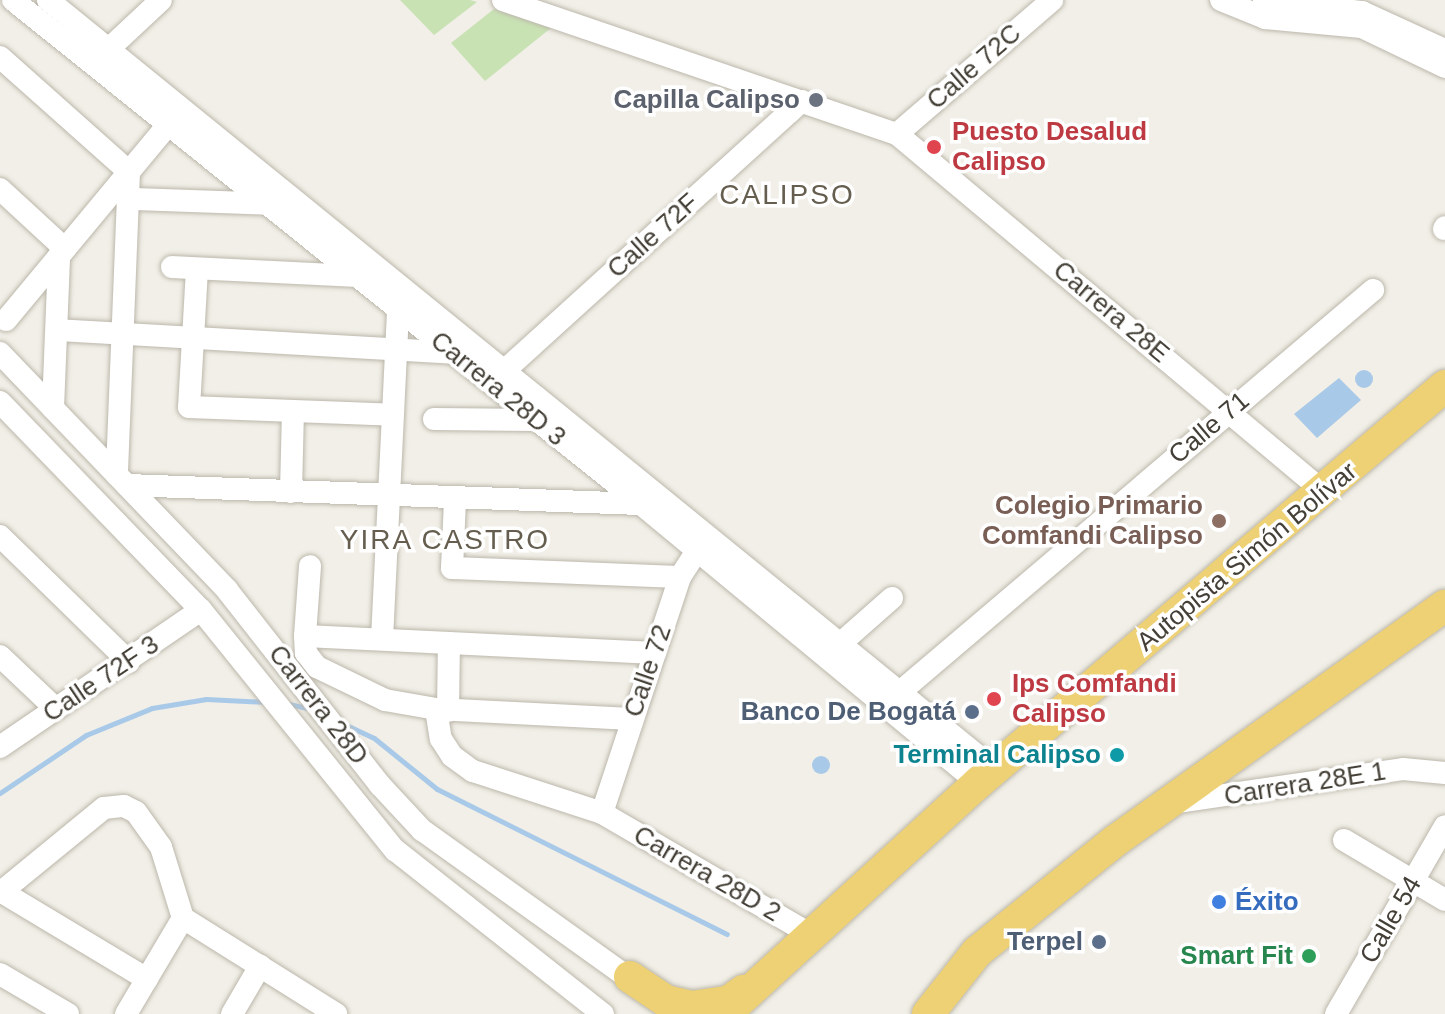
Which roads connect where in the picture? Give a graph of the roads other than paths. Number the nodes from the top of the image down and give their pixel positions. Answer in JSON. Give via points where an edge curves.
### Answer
{"nodes":[{"id":1,"x":13,"y":0,"type":"edge"},
{"id":2,"x":48,"y":0,"type":"edge"},
{"id":3,"x":161,"y":0,"type":"edge"},
{"id":4,"x":503,"y":0,"type":"edge"},
{"id":5,"x":1052,"y":0,"type":"edge"},
{"id":6,"x":1221,"y":0,"type":"edge"},
{"id":7,"x":1264,"y":0,"type":"edge"},
{"id":8,"x":537,"y":6,"type":"edge"},
{"id":9,"x":1445,"y":50,"type":"edge"},
{"id":10,"x":100,"y":56,"type":"junction"},
{"id":11,"x":0,"y":57,"type":"edge"},
{"id":12,"x":1445,"y":67,"type":"edge"},
{"id":13,"x":802,"y":101,"type":"junction"},
{"id":14,"x":167,"y":126,"type":"junction"},
{"id":15,"x":897,"y":134,"type":"junction"},
{"id":16,"x":129,"y":172,"type":"junction"},
{"id":17,"x":0,"y":189,"type":"edge"},
{"id":18,"x":131,"y":199,"type":"junction"},
{"id":19,"x":272,"y":204,"type":"junction"},
{"id":20,"x":62,"y":252,"type":"junction"},
{"id":21,"x":172,"y":267,"type":"dead end"},
{"id":22,"x":197,"y":269,"type":"junction"},
{"id":23,"x":358,"y":276,"type":"junction"},
{"id":24,"x":1373,"y":290,"type":"dead end"},
{"id":25,"x":398,"y":308,"type":"junction"},
{"id":26,"x":6,"y":320,"type":"dead end"},
{"id":27,"x":57,"y":330,"type":"junction"},
{"id":28,"x":125,"y":337,"type":"junction"},
{"id":29,"x":193,"y":342,"type":"junction"},
{"id":30,"x":395,"y":352,"type":"junction"},
{"id":31,"x":0,"y":353,"type":"edge"},
{"id":32,"x":455,"y":353,"type":"junction"},
{"id":33,"x":504,"y":371,"type":"junction"},
{"id":34,"x":1445,"y":386,"type":"edge"},
{"id":35,"x":0,"y":402,"type":"edge"},
{"id":36,"x":53,"y":408,"type":"junction"},
{"id":37,"x":1229,"y":410,"type":"junction"},
{"id":38,"x":293,"y":412,"type":"junction"},
{"id":39,"x":393,"y":415,"type":"junction"},
{"id":40,"x":434,"y":419,"type":"dead end"},
{"id":41,"x":535,"y":420,"type":"junction"},
{"id":42,"x":122,"y":480,"type":"junction"},
{"id":43,"x":291,"y":492,"type":"junction"},
{"id":44,"x":1324,"y":492,"type":"junction"},
{"id":45,"x":636,"y":493,"type":"junction"},
{"id":46,"x":389,"y":497,"type":"junction"},
{"id":47,"x":455,"y":500,"type":"junction"},
{"id":48,"x":0,"y":536,"type":"edge"},
{"id":49,"x":701,"y":544,"type":"junction"},
{"id":50,"x":310,"y":566,"type":"dead end"},
{"id":51,"x":680,"y":577,"type":"junction"},
{"id":52,"x":892,"y":598,"type":"dead end"},
{"id":53,"x":1445,"y":606,"type":"edge"},
{"id":54,"x":201,"y":610,"type":"junction"},
{"id":55,"x":305,"y":636,"type":"junction"},
{"id":56,"x":382,"y":639,"type":"junction"},
{"id":57,"x":449,"y":643,"type":"junction"},
{"id":58,"x":841,"y":643,"type":"junction"},
{"id":59,"x":655,"y":653,"type":"junction"},
{"id":60,"x":0,"y":656,"type":"edge"},
{"id":61,"x":129,"y":662,"type":"junction"},
{"id":62,"x":900,"y":692,"type":"junction"},
{"id":63,"x":56,"y":709,"type":"junction"},
{"id":64,"x":442,"y":710,"type":"junction"},
{"id":65,"x":632,"y":719,"type":"junction"},
{"id":66,"x":0,"y":747,"type":"edge"},
{"id":67,"x":1445,"y":773,"type":"edge"},
{"id":68,"x":986,"y":776,"type":"junction"},
{"id":69,"x":1164,"y":804,"type":"junction"},
{"id":70,"x":602,"y":813,"type":"junction"},
{"id":71,"x":1445,"y":826,"type":"edge"},
{"id":72,"x":1344,"y":840,"type":"dead end"},
{"id":73,"x":1413,"y":881,"type":"junction"},
{"id":74,"x":1,"y":893,"type":"edge"},
{"id":75,"x":1445,"y":900,"type":"edge"},
{"id":76,"x":183,"y":918,"type":"junction"},
{"id":77,"x":812,"y":935,"type":"junction"},
{"id":78,"x":260,"y":966,"type":"junction"},
{"id":79,"x":768,"y":973,"type":"junction"},
{"id":80,"x":0,"y":974,"type":"edge"},
{"id":81,"x":630,"y":977,"type":"junction"},
{"id":82,"x":147,"y":979,"type":"junction"},
{"id":83,"x":937,"y":1006,"type":"edge"},
{"id":84,"x":68,"y":1014,"type":"edge"},
{"id":85,"x":126,"y":1014,"type":"edge"},
{"id":86,"x":232,"y":1014,"type":"edge"},
{"id":87,"x":335,"y":1014,"type":"edge"},
{"id":88,"x":603,"y":1014,"type":"edge"},
{"id":89,"x":674,"y":1014,"type":"edge"},
{"id":90,"x":725,"y":1014,"type":"edge"},
{"id":91,"x":1336,"y":1014,"type":"edge"}],
"edges":[{"from":1,"to":10,"type":"street","name":"Carrera 28D 3"},
{"from":2,"to":10,"type":"street","name":"Carrera 28D 3"},
{"from":3,"to":10,"type":"street"},
{"from":4,"to":8,"type":"street"},
{"from":5,"to":15,"type":"street","name":"Calle 72C"},
{"from":6,"to":12,"type":"street","via":[[1265,18],[1362,27]]},
{"from":7,"to":9,"type":"street","via":[[1362,12]]},
{"from":8,"to":13,"type":"street"},
{"from":10,"to":14,"type":"street","name":"Carrera 28D 3"},
{"from":10,"to":33,"type":"street","name":"Carrera 28D 3"},
{"from":11,"to":16,"type":"street"},
{"from":13,"to":15,"type":"street"},
{"from":13,"to":33,"type":"street","name":"Calle 72F"},
{"from":14,"to":16,"type":"street"},
{"from":14,"to":19,"type":"street","name":"Carrera 28D 3"},
{"from":15,"to":37,"type":"street","name":"Carrera 28E"},
{"from":16,"to":18,"type":"street"},
{"from":16,"to":20,"type":"street"},
{"from":17,"to":20,"type":"street"},
{"from":18,"to":19,"type":"street"},
{"from":18,"to":28,"type":"street"},
{"from":19,"to":23,"type":"street","name":"Carrera 28D 3"},
{"from":20,"to":26,"type":"street"},
{"from":20,"to":27,"type":"street"},
{"from":21,"to":22,"type":"street"},
{"from":22,"to":23,"type":"street"},
{"from":22,"to":29,"type":"street"},
{"from":23,"to":25,"type":"street","name":"Carrera 28D 3"},
{"from":24,"to":37,"type":"street","name":"Calle 71"},
{"from":25,"to":30,"type":"street"},
{"from":25,"to":32,"type":"street","name":"Carrera 28D 3"},
{"from":27,"to":28,"type":"street"},
{"from":27,"to":36,"type":"street"},
{"from":28,"to":29,"type":"street"},
{"from":28,"to":42,"type":"street"},
{"from":29,"to":30,"type":"street"},
{"from":29,"to":38,"type":"street","via":[[189,407]]},
{"from":30,"to":32,"type":"street"},
{"from":30,"to":39,"type":"street"},
{"from":31,"to":36,"type":"street","name":"Carrera 28D"},
{"from":32,"to":41,"type":"street","name":"Carrera 28D 3"},
{"from":33,"to":45,"type":"street","name":"Carrera 28D 3"},
{"from":34,"to":44,"type":"highway","name":"Autopista Simón Bolívar"},
{"from":35,"to":54,"type":"street","name":"Carrera 28D"},
{"from":36,"to":42,"type":"street","name":"Carrera 28D"},
{"from":37,"to":44,"type":"street","name":"Carrera 28E"},
{"from":37,"to":62,"type":"street","name":"Calle 71"},
{"from":38,"to":39,"type":"street"},
{"from":38,"to":43,"type":"street"},
{"from":39,"to":46,"type":"street"},
{"from":40,"to":41,"type":"street"},
{"from":41,"to":45,"type":"street","name":"Carrera 28D 3"},
{"from":42,"to":43,"type":"street"},
{"from":42,"to":81,"type":"street","name":"Carrera 28D","via":[[227,590],[380,785],[422,830]]},
{"from":43,"to":46,"type":"street"},
{"from":44,"to":68,"type":"highway","name":"Autopista Simón Bolívar"},
{"from":45,"to":47,"type":"street"},
{"from":45,"to":49,"type":"street","name":"Carrera 28D 3"},
{"from":46,"to":47,"type":"street"},
{"from":46,"to":56,"type":"street"},
{"from":47,"to":51,"type":"street","via":[[452,568]]},
{"from":48,"to":61,"type":"street"},
{"from":49,"to":51,"type":"street","name":"Calle 72"},
{"from":49,"to":58,"type":"street","name":"Carrera 28D 3"},
{"from":49,"to":68,"type":"street","name":"Carrera 28D 3"},
{"from":50,"to":55,"type":"street"},
{"from":51,"to":59,"type":"street","name":"Calle 72"},
{"from":52,"to":58,"type":"street"},
{"from":53,"to":69,"type":"highway"},
{"from":54,"to":61,"type":"street","name":"Calle 72F 3"},
{"from":54,"to":88,"type":"street","name":"Carrera 28D","via":[[395,850]]},
{"from":55,"to":56,"type":"street"},
{"from":55,"to":64,"type":"street","via":[[306,653],[317,667],[385,700]]},
{"from":56,"to":57,"type":"street"},
{"from":57,"to":59,"type":"street"},
{"from":57,"to":64,"type":"street","name":"Carrera 28D 2"},
{"from":58,"to":62,"type":"street","name":"Carrera 28D 3"},
{"from":59,"to":65,"type":"street","name":"Calle 72"},
{"from":60,"to":63,"type":"street"},
{"from":61,"to":63,"type":"street","name":"Calle 72F 3"},
{"from":62,"to":68,"type":"street","name":"Carrera 28D 3"},
{"from":63,"to":66,"type":"street","name":"Calle 72F 3"},
{"from":64,"to":65,"type":"street"},
{"from":64,"to":70,"type":"street","name":"Carrera 28D 2","via":[[441,739],[452,756],[473,771]]},
{"from":65,"to":70,"type":"street","name":"Calle 72"},
{"from":67,"to":69,"type":"street","name":"Carrera 28E 1","via":[[1403,769]]},
{"from":68,"to":77,"type":"highway","name":"Autopista Simón Bolívar"},
{"from":69,"to":83,"type":"highway","via":[[1011,923]]},
{"from":70,"to":77,"type":"street","name":"Carrera 28D 2"},
{"from":71,"to":73,"type":"street","name":"Calle 54"},
{"from":72,"to":73,"type":"street"},
{"from":73,"to":75,"type":"street"},
{"from":73,"to":91,"type":"street","name":"Calle 54"},
{"from":74,"to":76,"type":"street","via":[[104,808],[124,806],[136,812],[161,847]]},
{"from":74,"to":82,"type":"street"},
{"from":76,"to":78,"type":"street"},
{"from":76,"to":82,"type":"street"},
{"from":77,"to":79,"type":"highway","name":"Autopista Simón Bolívar"},
{"from":78,"to":86,"type":"street"},
{"from":78,"to":87,"type":"street"},
{"from":79,"to":81,"type":"highway","via":[[728,1002],[703,1007],[666,1001]]},
{"from":79,"to":90,"type":"highway","name":"Autopista Simón Bolívar"},
{"from":80,"to":84,"type":"street"},
{"from":81,"to":89,"type":"street","name":"Carrera 28D"},
{"from":82,"to":85,"type":"street"}]}
